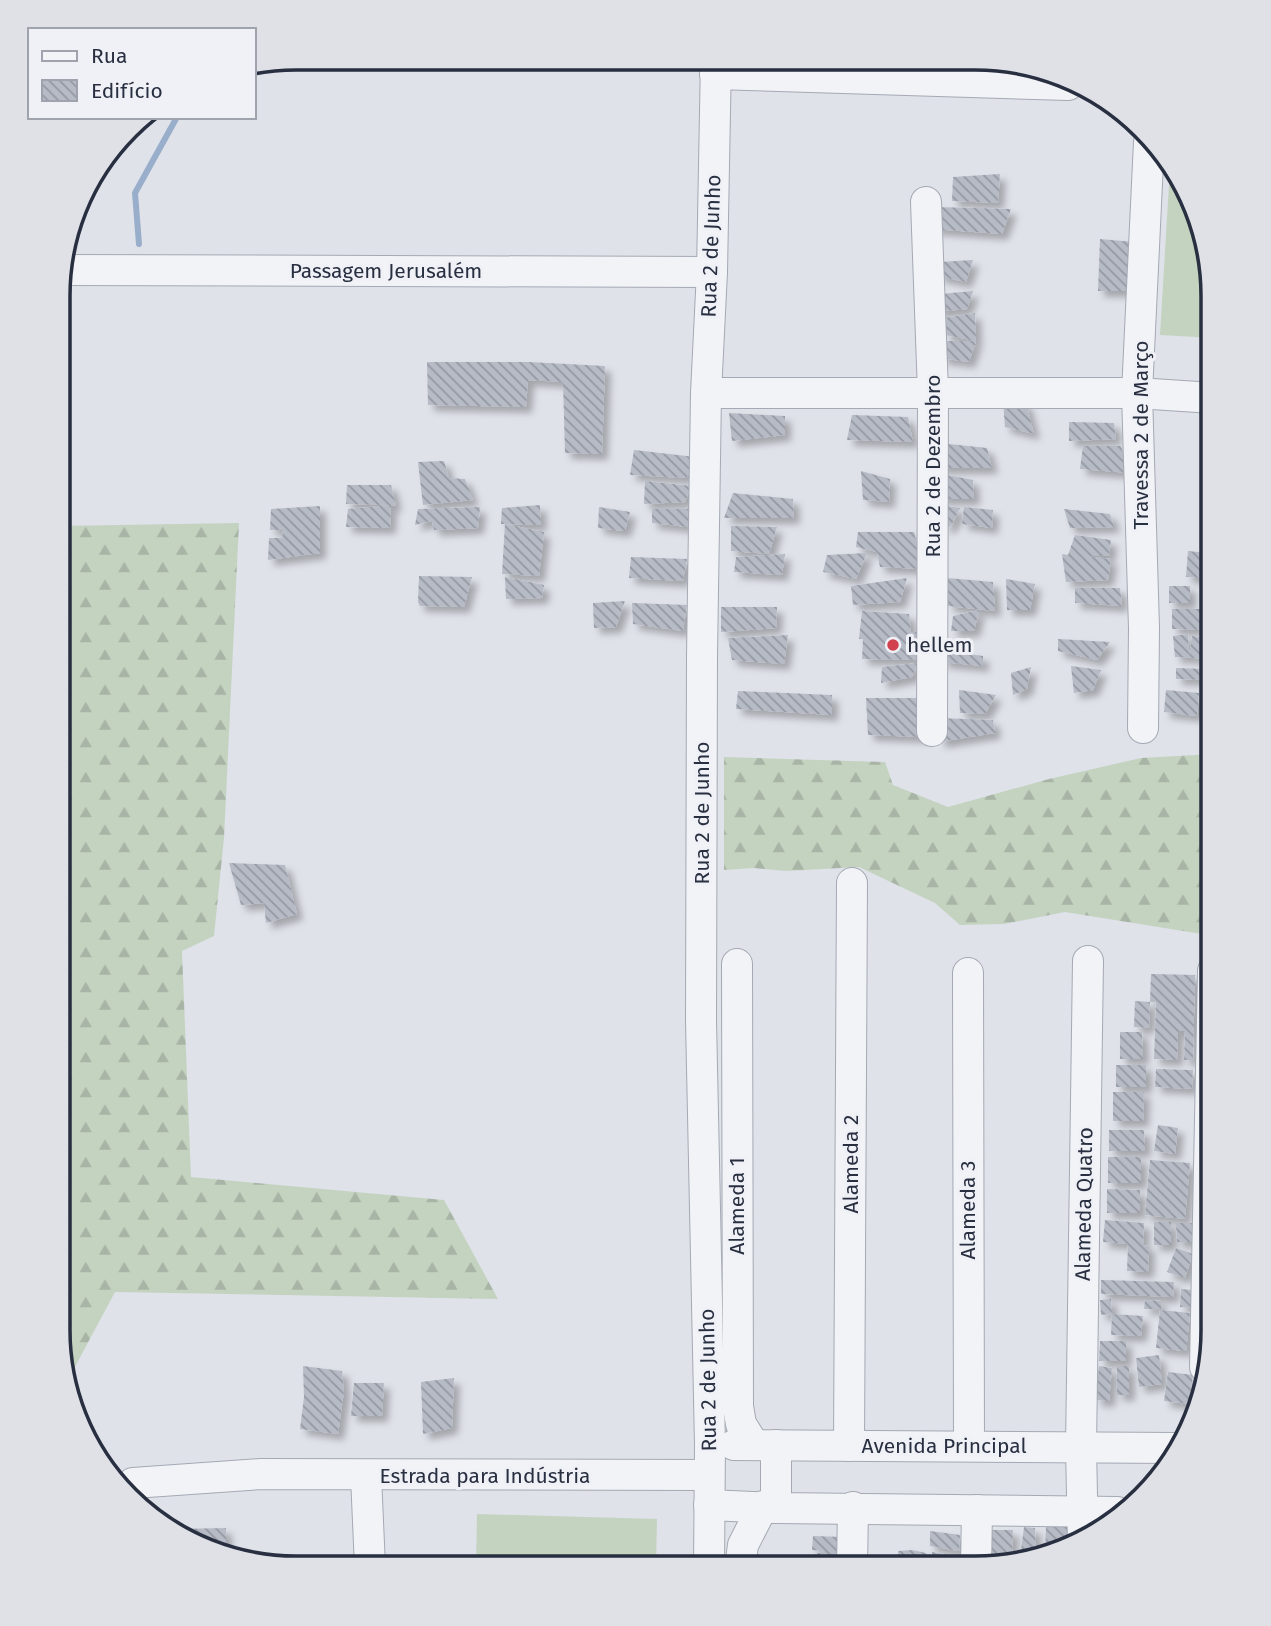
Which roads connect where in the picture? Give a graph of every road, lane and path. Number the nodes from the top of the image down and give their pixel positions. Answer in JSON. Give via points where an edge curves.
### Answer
{"nodes":[{"id":1,"x":715,"y":70,"type":"edge"},
{"id":2,"x":774,"y":70,"type":"edge"},
{"id":3,"x":1052,"y":84,"type":"edge"},
{"id":4,"x":1149,"y":152,"type":"edge"},
{"id":5,"x":926,"y":202,"type":"dead end"},
{"id":6,"x":72,"y":270,"type":"edge"},
{"id":7,"x":712,"y":272,"type":"junction"},
{"id":8,"x":933,"y":392,"type":"junction"},
{"id":9,"x":706,"y":393,"type":"junction"},
{"id":10,"x":1137,"y":393,"type":"junction"},
{"id":11,"x":1201,"y":397,"type":"edge"},
{"id":12,"x":1143,"y":729,"type":"dead end"},
{"id":13,"x":932,"y":731,"type":"dead end"},
{"id":14,"x":852,"y":883,"type":"dead end"},
{"id":15,"x":1088,"y":961,"type":"dead end"},
{"id":16,"x":737,"y":964,"type":"dead end"},
{"id":17,"x":968,"y":973,"type":"dead end"},
{"id":18,"x":710,"y":1445,"type":"junction"},
{"id":19,"x":765,"y":1445,"type":"junction"},
{"id":20,"x":849,"y":1446,"type":"junction"},
{"id":21,"x":969,"y":1446,"type":"junction"},
{"id":22,"x":1081,"y":1447,"type":"junction"},
{"id":23,"x":1168,"y":1448,"type":"edge"},
{"id":24,"x":709,"y":1475,"type":"junction"},
{"id":25,"x":366,"y":1476,"type":"junction"},
{"id":26,"x":132,"y":1485,"type":"edge"},
{"id":27,"x":709,"y":1505,"type":"junction"},
{"id":28,"x":769,"y":1507,"type":"junction"},
{"id":29,"x":853,"y":1507,"type":"junction"},
{"id":30,"x":977,"y":1510,"type":"junction"},
{"id":31,"x":1083,"y":1511,"type":"junction"},
{"id":32,"x":1109,"y":1512,"type":"edge"},
{"id":33,"x":1083,"y":1529,"type":"edge"},
{"id":34,"x":370,"y":1556,"type":"edge"},
{"id":35,"x":709,"y":1556,"type":"edge"},
{"id":36,"x":742,"y":1556,"type":"edge"},
{"id":37,"x":852,"y":1556,"type":"edge"},
{"id":38,"x":976,"y":1556,"type":"edge"}],
"edges":[{"from":1,"to":7,"type":"street","name":"Rua 2 de Junho"},
{"from":2,"to":3,"type":"street"},
{"from":4,"to":10,"type":"street","name":"Travessa 2 de Março"},
{"from":5,"to":8,"type":"street","name":"Rua 2 de Dezembro"},
{"from":6,"to":7,"type":"street","name":"Passagem Jerusalém"},
{"from":7,"to":9,"type":"street","name":"Rua 2 de Junho"},
{"from":8,"to":9,"type":"street"},
{"from":8,"to":10,"type":"street"},
{"from":8,"to":13,"type":"street","name":"Rua 2 de Dezembro"},
{"from":9,"to":18,"type":"street","name":"Rua 2 de Junho","via":[[701,1020]]},
{"from":10,"to":11,"type":"street"},
{"from":10,"to":12,"type":"street","name":"Travessa 2 de Março"},
{"from":14,"to":20,"type":"street","name":"Alameda 2"},
{"from":15,"to":22,"type":"street","name":"Alameda Quatro"},
{"from":16,"to":19,"type":"street","name":"Alameda 1","via":[[738,1406],[741,1424]]},
{"from":17,"to":21,"type":"street","name":"Alameda 3"},
{"from":18,"to":19,"type":"street","name":"Avenida Principal"},
{"from":18,"to":24,"type":"street","name":"Rua 2 de Junho"},
{"from":19,"to":20,"type":"street","name":"Avenida Principal"},
{"from":19,"to":28,"type":"street"},
{"from":20,"to":21,"type":"street","name":"Avenida Principal"},
{"from":21,"to":22,"type":"street","name":"Avenida Principal"},
{"from":22,"to":23,"type":"street","name":"Avenida Principal"},
{"from":22,"to":31,"type":"street","name":"Alameda Quatro"},
{"from":24,"to":25,"type":"street","name":"Estrada para Indústria"},
{"from":24,"to":27,"type":"street","name":"Rua 2 de Junho"},
{"from":25,"to":26,"type":"street","name":"Estrada para Indústria","via":[[261,1474]]},
{"from":25,"to":34,"type":"street"},
{"from":27,"to":28,"type":"street"},
{"from":27,"to":35,"type":"street","name":"Rua 2 de Junho"},
{"from":28,"to":29,"type":"street"},
{"from":28,"to":36,"type":"street","via":[[743,1545]]},
{"from":29,"to":30,"type":"street"},
{"from":29,"to":37,"type":"street"},
{"from":30,"to":31,"type":"street"},
{"from":30,"to":38,"type":"street"},
{"from":31,"to":32,"type":"street"},
{"from":31,"to":33,"type":"street","name":"Alameda Quatro"}]}
